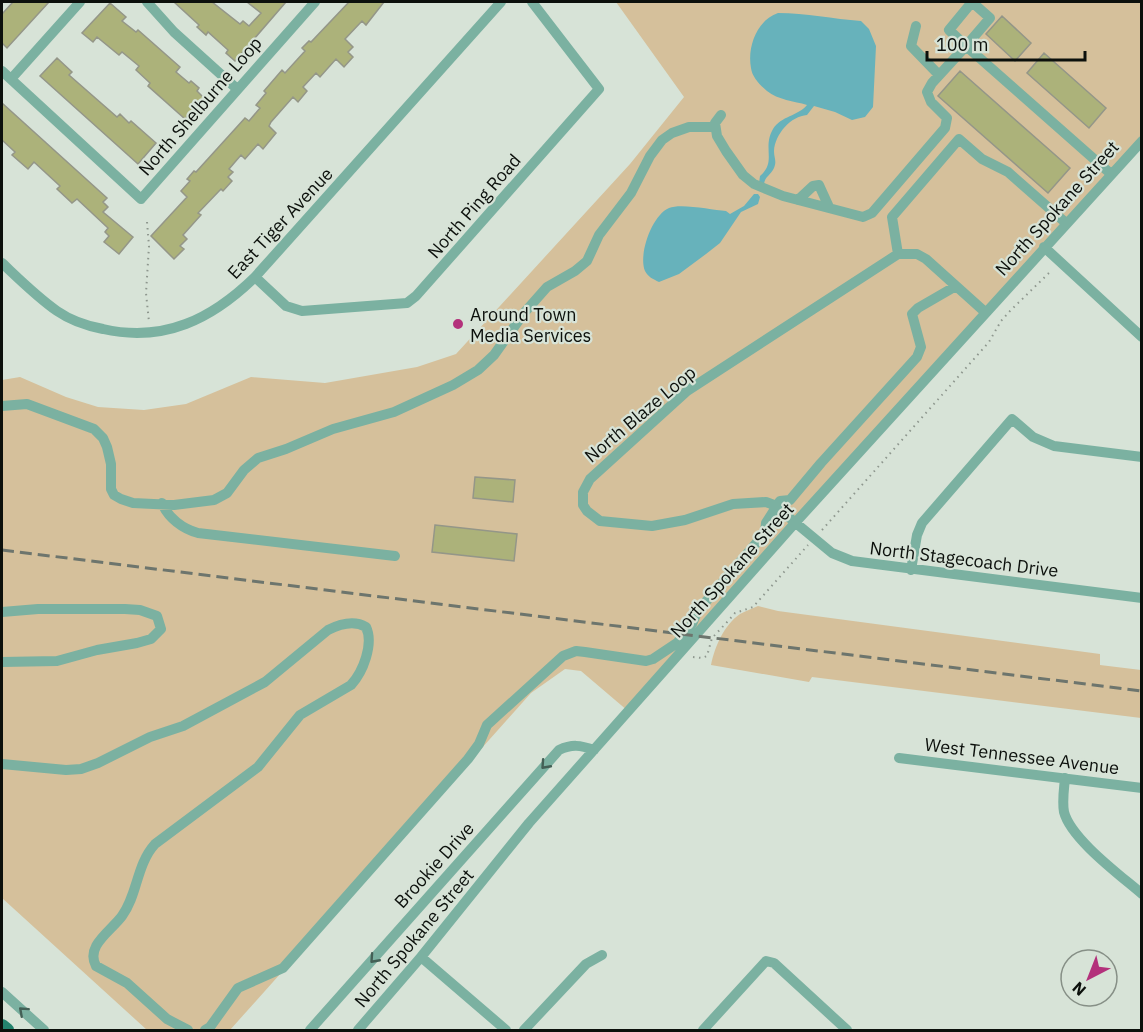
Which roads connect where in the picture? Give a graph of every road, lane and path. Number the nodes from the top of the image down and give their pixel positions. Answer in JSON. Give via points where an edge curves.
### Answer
{"nodes":[{"id":1,"x":80,"y":2,"type":"edge"},
{"id":2,"x":147,"y":2,"type":"edge"},
{"id":3,"x":315,"y":2,"type":"edge"},
{"id":4,"x":501,"y":2,"type":"edge"},
{"id":5,"x":532,"y":2,"type":"edge"},
{"id":6,"x":916,"y":26,"type":"dead end"},
{"id":7,"x":2,"y":71,"type":"edge"},
{"id":8,"x":939,"y":75,"type":"junction"},
{"id":9,"x":11,"y":80,"type":"junction"},
{"id":10,"x":236,"y":88,"type":"junction"},
{"id":11,"x":721,"y":115,"type":"dead end"},
{"id":12,"x":714,"y":127,"type":"junction"},
{"id":13,"x":1142,"y":141,"type":"edge"},
{"id":14,"x":1111,"y":174,"type":"junction"},
{"id":15,"x":798,"y":200,"type":"junction"},
{"id":16,"x":829,"y":207,"type":"junction"},
{"id":17,"x":147,"y":222,"type":"dead end"},
{"id":18,"x":1066,"y":223,"type":"junction"},
{"id":19,"x":1044,"y":247,"type":"junction"},
{"id":20,"x":898,"y":254,"type":"junction"},
{"id":21,"x":1060,"y":262,"type":"junction"},
{"id":22,"x":3,"y":268,"type":"edge"},
{"id":23,"x":255,"y":277,"type":"junction"},
{"id":24,"x":956,"y":286,"type":"junction"},
{"id":25,"x":985,"y":312,"type":"junction"},
{"id":26,"x":149,"y":322,"type":"dead end"},
{"id":27,"x":1142,"y":337,"type":"edge"},
{"id":28,"x":2,"y":406,"type":"edge"},
{"id":29,"x":1142,"y":457,"type":"edge"},
{"id":30,"x":162,"y":503,"type":"junction"},
{"id":31,"x":776,"y":507,"type":"junction"},
{"id":32,"x":795,"y":523,"type":"junction"},
{"id":33,"x":814,"y":539,"type":"junction"},
{"id":34,"x":395,"y":556,"type":"dead end"},
{"id":35,"x":912,"y":570,"type":"junction"},
{"id":36,"x":1142,"y":598,"type":"edge"},
{"id":37,"x":2,"y":612,"type":"edge"},
{"id":38,"x":693,"y":657,"type":"dead end"},
{"id":39,"x":2,"y":662,"type":"edge"},
{"id":40,"x":594,"y":750,"type":"junction"},
{"id":41,"x":899,"y":758,"type":"dead end"},
{"id":42,"x":2,"y":764,"type":"edge"},
{"id":43,"x":1065,"y":778,"type":"junction"},
{"id":44,"x":1142,"y":788,"type":"edge"},
{"id":45,"x":1142,"y":894,"type":"edge"},
{"id":46,"x":602,"y":955,"type":"dead end"},
{"id":47,"x":421,"y":957,"type":"junction"},
{"id":48,"x":2,"y":992,"type":"edge"},
{"id":49,"x":2,"y":1026,"type":"edge"},
{"id":50,"x":6,"y":1030,"type":"edge"},
{"id":51,"x":44,"y":1030,"type":"edge"},
{"id":52,"x":188,"y":1030,"type":"edge"},
{"id":53,"x":206,"y":1030,"type":"edge"},
{"id":54,"x":310,"y":1030,"type":"edge"},
{"id":55,"x":358,"y":1030,"type":"edge"},
{"id":56,"x":506,"y":1030,"type":"edge"},
{"id":57,"x":524,"y":1030,"type":"edge"},
{"id":58,"x":703,"y":1030,"type":"edge"},
{"id":59,"x":847,"y":1030,"type":"edge"}],
"edges":[{"from":1,"to":9,"type":"street"},
{"from":2,"to":10,"type":"street"},
{"from":3,"to":10,"type":"street","name":"North Shelburne Loop"},
{"from":4,"to":23,"type":"street","name":"East Tiger Avenue"},
{"from":5,"to":23,"type":"street","name":"North Ping Road","via":[[599,89],[416,296],[407,303],[302,310],[286,306]]},
{"from":6,"to":8,"type":"street","via":[[911,46]]},
{"from":7,"to":9,"type":"street","name":"North Shelburne Loop"},
{"from":8,"to":14,"type":"street","via":[[966,46]]},
{"from":8,"to":16,"type":"street","via":[[927,92],[947,118],[945,128],[872,213],[863,217]]},
{"from":9,"to":10,"type":"street","name":"North Shelburne Loop","via":[[141,199]]},
{"from":11,"to":12,"type":"street"},
{"from":12,"to":15,"type":"street","via":[[719,141],[747,179],[770,192]]},
{"from":12,"to":30,"type":"street","via":[[689,127],[662,140],[631,193],[598,235],[587,261],[547,286],[494,355],[478,369],[394,412],[333,429],[258,458],[227,493],[214,500]]},
{"from":13,"to":14,"type":"street","name":"North Spokane Street"},
{"from":14,"to":18,"type":"street","name":"North Spokane Street"},
{"from":15,"to":16,"type":"street"},
{"from":15,"to":16,"type":"street","via":[[819,184]]},
{"from":17,"to":26,"type":"path"},
{"from":18,"to":19,"type":"street","name":"North Spokane Street"},
{"from":18,"to":20,"type":"street","via":[[1008,172],[982,159],[959,138],[892,217]]},
{"from":19,"to":21,"type":"street"},
{"from":19,"to":25,"type":"street","name":"North Spokane Street"},
{"from":20,"to":24,"type":"street","via":[[917,254]]},
{"from":20,"to":31,"type":"street","name":"North Blaze Loop","via":[[687,391],[590,478],[582,498],[587,512],[600,521],[652,526],[733,504],[766,502]]},
{"from":21,"to":27,"type":"street"},
{"from":21,"to":33,"type":"path","via":[[1010,311],[989,342]]},
{"from":22,"to":23,"type":"street","name":"East Tiger Avenue","via":[[72,319],[115,332],[142,334],[194,322]]},
{"from":24,"to":25,"type":"street"},
{"from":24,"to":31,"type":"street","via":[[912,314],[920,353],[790,500],[780,501]]},
{"from":25,"to":32,"type":"street","name":"North Spokane Street"},
{"from":28,"to":30,"type":"street","via":[[27,404],[92,427],[109,452],[114,495],[130,502]]},
{"from":29,"to":35,"type":"street","via":[[1054,446],[1033,437],[1012,419],[922,523]]},
{"from":30,"to":34,"type":"street","via":[[178,523],[198,533]]},
{"from":31,"to":32,"type":"street"},
{"from":31,"to":53,"type":"street","via":[[765,533],[670,649],[646,661],[576,651],[563,656],[537,678],[487,725],[468,759],[283,968],[238,988]]},
{"from":32,"to":33,"type":"street","name":"North Stagecoach Drive"},
{"from":32,"to":40,"type":"street","name":"North Spokane Street"},
{"from":33,"to":35,"type":"street","name":"North Stagecoach Drive","via":[[832,553],[852,561]]},
{"from":33,"to":38,"type":"path","via":[[753,607],[735,614],[712,638],[707,656]]},
{"from":35,"to":36,"type":"street","name":"North Stagecoach Drive"},
{"from":37,"to":39,"type":"street","via":[[140,610],[157,616],[161,629],[144,641],[57,661]]},
{"from":40,"to":47,"type":"street","name":"North Spokane Street"},
{"from":40,"to":54,"type":"street","name":"Brookie Drive","one_way":true,"via":[[580,745],[559,750]]},
{"from":41,"to":43,"type":"street","name":"West Tennessee Avenue"},
{"from":42,"to":52,"type":"street","via":[[66,770],[98,763],[150,736],[183,726],[265,682],[328,630],[344,624],[366,627],[366,655],[357,678],[300,715],[258,767],[155,844],[143,861],[129,905],[94,947],[96,966],[127,983],[167,1019]]},
{"from":43,"to":44,"type":"street","name":"West Tennessee Avenue"},
{"from":43,"to":45,"type":"street","via":[[1064,810],[1068,823],[1077,836]]},
{"from":46,"to":57,"type":"street","via":[[586,964]]},
{"from":47,"to":55,"type":"street","name":"North Spokane Street"},
{"from":47,"to":56,"type":"street"},
{"from":51,"to":48,"type":"street","one_way":true},
{"from":49,"to":50,"type":"main road"},
{"from":58,"to":59,"type":"street","via":[[766,962],[774,963]]}]}
